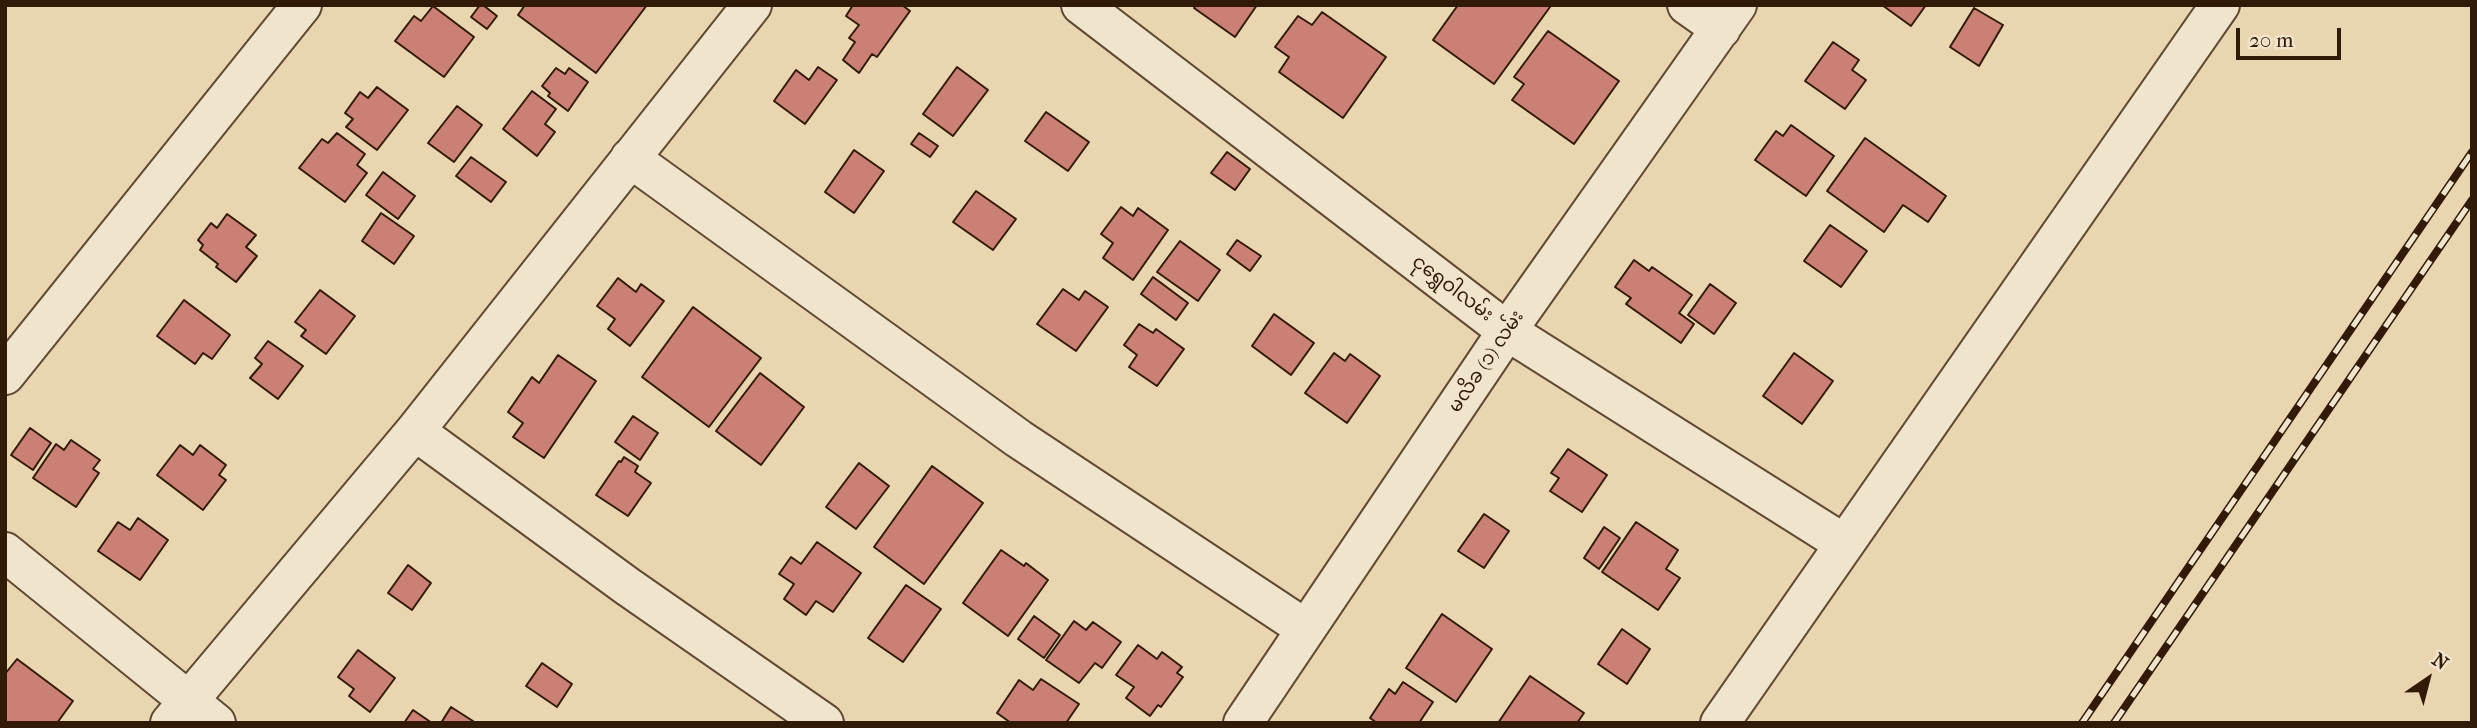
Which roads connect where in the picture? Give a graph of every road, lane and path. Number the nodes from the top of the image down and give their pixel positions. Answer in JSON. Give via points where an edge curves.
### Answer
{"nodes":[{"id":1,"x":302,"y":5,"type":"edge"},
{"id":2,"x":752,"y":5,"type":"edge"},
{"id":3,"x":1081,"y":5,"type":"edge"},
{"id":4,"x":1687,"y":5,"type":"edge"},
{"id":5,"x":2220,"y":5,"type":"edge"},
{"id":6,"x":1729,"y":17,"type":"edge"},
{"id":7,"x":630,"y":158,"type":"junction"},
{"id":8,"x":1507,"y":331,"type":"junction"},
{"id":9,"x":5,"y":375,"type":"edge"},
{"id":10,"x":415,"y":431,"type":"junction"},
{"id":11,"x":1843,"y":543,"type":"junction"},
{"id":12,"x":5,"y":552,"type":"edge"},
{"id":13,"x":1306,"y":629,"type":"junction"},
{"id":14,"x":191,"y":715,"type":"edge"},
{"id":15,"x":824,"y":723,"type":"edge"},
{"id":16,"x":1242,"y":723,"type":"edge"},
{"id":17,"x":1720,"y":723,"type":"edge"}],
"edges":[{"from":1,"to":9,"type":"street"},
{"from":2,"to":7,"type":"street"},
{"from":3,"to":8,"type":"street","name":"ငုရွှေဝါလမ်း"},
{"from":4,"to":6,"type":"street"},
{"from":5,"to":11,"type":"street"},
{"from":6,"to":8,"type":"street","name":"မလိခ (၁) လမ်း"},
{"from":7,"to":10,"type":"street"},
{"from":7,"to":13,"type":"street","via":[[1019,439]]},
{"from":8,"to":11,"type":"street","name":"ငုရွှေဝါလမ်း"},
{"from":8,"to":13,"type":"street","name":"မလိခ (၁) လမ်း"},
{"from":10,"to":14,"type":"street"},
{"from":10,"to":15,"type":"street"},
{"from":11,"to":17,"type":"street"},
{"from":12,"to":14,"type":"street"},
{"from":13,"to":16,"type":"street","name":"မလိခ (၁) လမ်း"}]}
